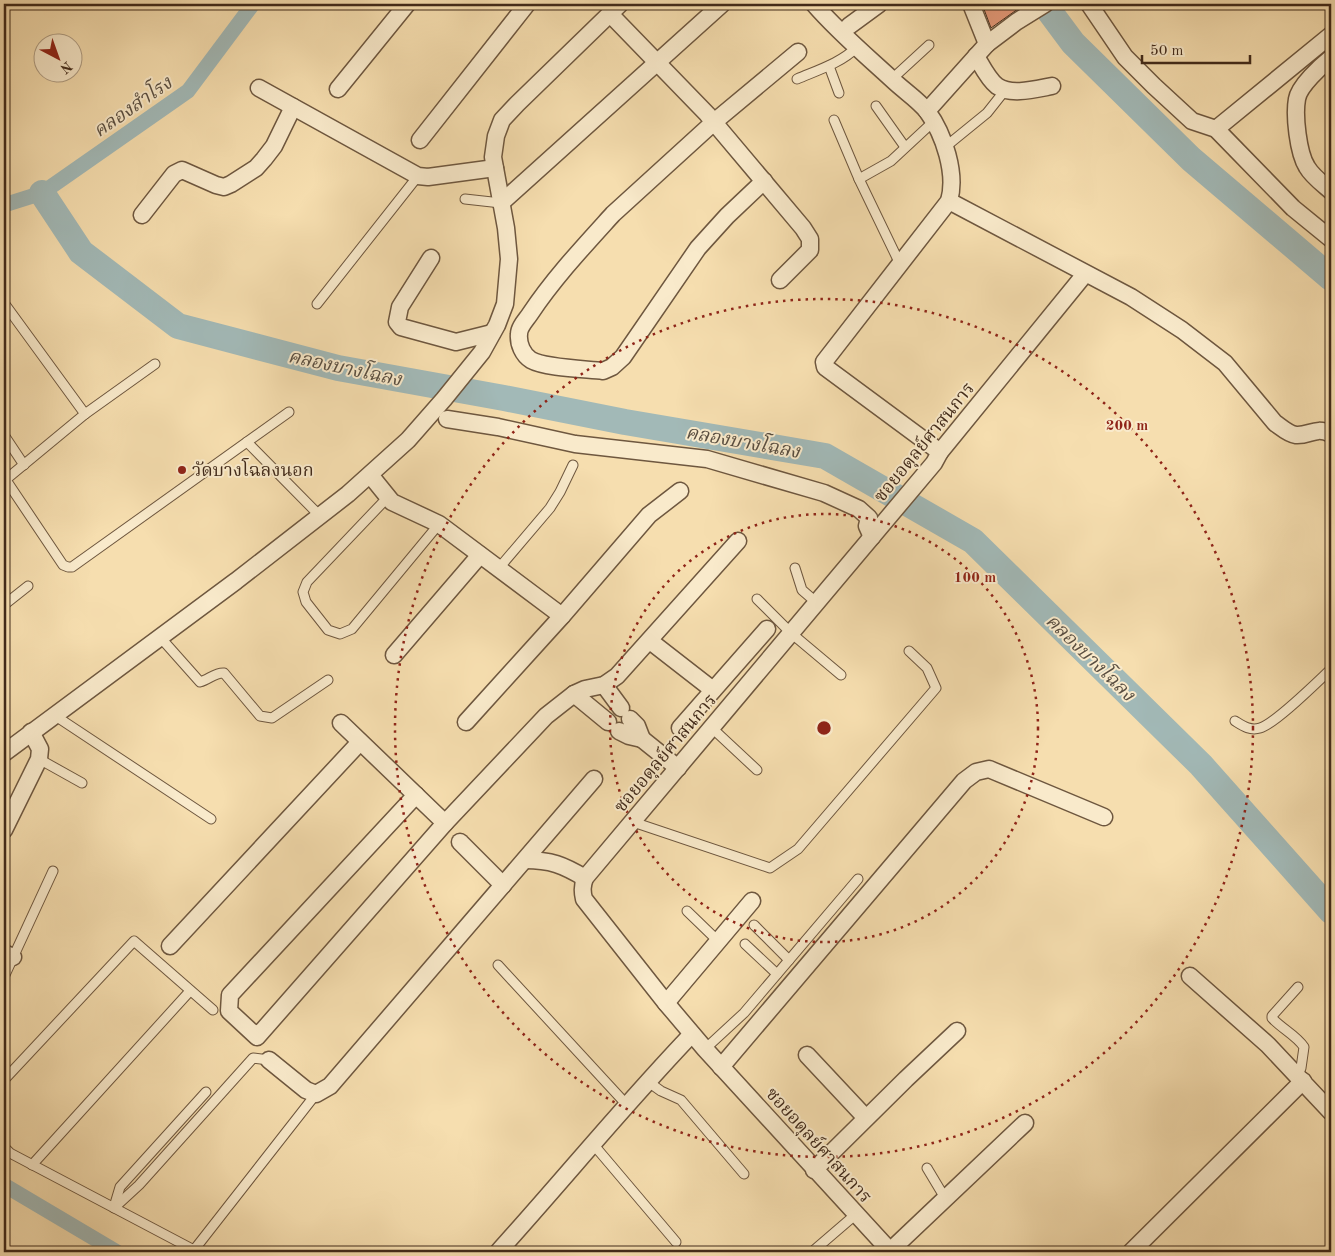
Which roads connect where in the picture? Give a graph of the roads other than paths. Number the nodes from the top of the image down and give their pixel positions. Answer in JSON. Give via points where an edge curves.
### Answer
{"nodes":[{"id":1,"x":407,"y":4,"type":"edge"},
{"id":2,"x":527,"y":4,"type":"edge"},
{"id":3,"x":722,"y":4,"type":"edge"},
{"id":4,"x":814,"y":4,"type":"edge"},
{"id":5,"x":879,"y":4,"type":"edge"},
{"id":6,"x":971,"y":4,"type":"edge"},
{"id":7,"x":1045,"y":4,"type":"edge"},
{"id":8,"x":1089,"y":4,"type":"edge"},
{"id":9,"x":616,"y":9,"type":"edge"},
{"id":10,"x":849,"y":26,"type":"dead end"},
{"id":11,"x":1331,"y":36,"type":"edge"},
{"id":12,"x":929,"y":45,"type":"dead end"},
{"id":13,"x":858,"y":47,"type":"junction"},
{"id":14,"x":982,"y":50,"type":"junction"},
{"id":15,"x":798,"y":52,"type":"dead end"},
{"id":16,"x":1331,"y":58,"type":"edge"},
{"id":17,"x":657,"y":63,"type":"junction"},
{"id":18,"x":829,"y":66,"type":"junction"},
{"id":19,"x":797,"y":79,"type":"dead end"},
{"id":20,"x":892,"y":79,"type":"junction"},
{"id":21,"x":1052,"y":86,"type":"dead end"},
{"id":22,"x":259,"y":88,"type":"dead end"},
{"id":23,"x":338,"y":89,"type":"dead end"},
{"id":24,"x":1006,"y":90,"type":"junction"},
{"id":25,"x":839,"y":93,"type":"dead end"},
{"id":26,"x":876,"y":106,"type":"dead end"},
{"id":27,"x":294,"y":107,"type":"junction"},
{"id":28,"x":930,"y":116,"type":"junction"},
{"id":29,"x":834,"y":120,"type":"dead end"},
{"id":30,"x":714,"y":122,"type":"junction"},
{"id":31,"x":1216,"y":129,"type":"junction"},
{"id":32,"x":420,"y":140,"type":"dead end"},
{"id":33,"x":905,"y":147,"type":"junction"},
{"id":34,"x":944,"y":148,"type":"junction"},
{"id":35,"x":495,"y":168,"type":"junction"},
{"id":36,"x":418,"y":176,"type":"junction"},
{"id":37,"x":859,"y":179,"type":"junction"},
{"id":38,"x":764,"y":181,"type":"junction"},
{"id":39,"x":1331,"y":191,"type":"edge"},
{"id":40,"x":465,"y":199,"type":"dead end"},
{"id":41,"x":949,"y":201,"type":"junction"},
{"id":42,"x":501,"y":202,"type":"junction"},
{"id":43,"x":142,"y":215,"type":"dead end"},
{"id":44,"x":1331,"y":239,"type":"edge"},
{"id":45,"x":430,"y":258,"type":"dead end"},
{"id":46,"x":900,"y":264,"type":"junction"},
{"id":47,"x":1085,"y":274,"type":"junction"},
{"id":48,"x":780,"y":280,"type":"dead end"},
{"id":49,"x":4,"y":303,"type":"edge"},
{"id":50,"x":318,"y":304,"type":"dead end"},
{"id":51,"x":492,"y":333,"type":"junction"},
{"id":52,"x":155,"y":364,"type":"dead end"},
{"id":53,"x":289,"y":412,"type":"dead end"},
{"id":54,"x":85,"y":414,"type":"junction"},
{"id":55,"x":447,"y":419,"type":"dead end"},
{"id":56,"x":1331,"y":434,"type":"edge"},
{"id":57,"x":4,"y":435,"type":"edge"},
{"id":58,"x":248,"y":442,"type":"junction"},
{"id":59,"x":937,"y":457,"type":"junction"},
{"id":60,"x":24,"y":465,"type":"junction"},
{"id":61,"x":573,"y":465,"type":"dead end"},
{"id":62,"x":371,"y":476,"type":"junction"},
{"id":63,"x":5,"y":480,"type":"edge"},
{"id":64,"x":680,"y":491,"type":"dead end"},
{"id":65,"x":388,"y":498,"type":"junction"},
{"id":66,"x":320,"y":516,"type":"junction"},
{"id":67,"x":440,"y":524,"type":"junction"},
{"id":68,"x":874,"y":535,"type":"junction"},
{"id":69,"x":738,"y":541,"type":"dead end"},
{"id":70,"x":480,"y":555,"type":"junction"},
{"id":71,"x":499,"y":568,"type":"junction"},
{"id":72,"x":795,"y":568,"type":"dead end"},
{"id":73,"x":28,"y":586,"type":"dead end"},
{"id":74,"x":757,"y":599,"type":"dead end"},
{"id":75,"x":817,"y":603,"type":"junction"},
{"id":76,"x":4,"y":605,"type":"edge"},
{"id":77,"x":562,"y":616,"type":"junction"},
{"id":78,"x":767,"y":629,"type":"dead end"},
{"id":79,"x":791,"y":633,"type":"junction"},
{"id":80,"x":160,"y":637,"type":"junction"},
{"id":81,"x":650,"y":641,"type":"junction"},
{"id":82,"x":909,"y":651,"type":"dead end"},
{"id":83,"x":394,"y":655,"type":"dead end"},
{"id":84,"x":1331,"y":669,"type":"edge"},
{"id":85,"x":841,"y":675,"type":"dead end"},
{"id":86,"x":328,"y":680,"type":"dead end"},
{"id":87,"x":604,"y":685,"type":"junction"},
{"id":88,"x":714,"y":690,"type":"junction"},
{"id":89,"x":574,"y":694,"type":"junction"},
{"id":90,"x":54,"y":714,"type":"junction"},
{"id":91,"x":619,"y":720,"type":"junction"},
{"id":92,"x":1235,"y":721,"type":"dead end"},
{"id":93,"x":466,"y":722,"type":"dead end"},
{"id":94,"x":341,"y":723,"type":"dead end"},
{"id":95,"x":680,"y":728,"type":"dead end"},
{"id":96,"x":712,"y":728,"type":"junction"},
{"id":97,"x":31,"y":732,"type":"junction"},
{"id":98,"x":360,"y":742,"type":"junction"},
{"id":99,"x":4,"y":753,"type":"edge"},
{"id":100,"x":39,"y":759,"type":"junction"},
{"id":101,"x":678,"y":768,"type":"junction"},
{"id":102,"x":757,"y":770,"type":"dead end"},
{"id":103,"x":594,"y":779,"type":"dead end"},
{"id":104,"x":82,"y":783,"type":"dead end"},
{"id":105,"x":416,"y":795,"type":"junction"},
{"id":106,"x":1104,"y":817,"type":"dead end"},
{"id":107,"x":211,"y":820,"type":"dead end"},
{"id":108,"x":632,"y":822,"type":"junction"},
{"id":109,"x":445,"y":823,"type":"junction"},
{"id":110,"x":4,"y":830,"type":"edge"},
{"id":111,"x":460,"y":842,"type":"dead end"},
{"id":112,"x":525,"y":860,"type":"junction"},
{"id":113,"x":53,"y":871,"type":"dead end"},
{"id":114,"x":585,"y":878,"type":"junction"},
{"id":115,"x":858,"y":879,"type":"dead end"},
{"id":116,"x":503,"y":885,"type":"junction"},
{"id":117,"x":752,"y":901,"type":"dead end"},
{"id":118,"x":687,"y":911,"type":"dead end"},
{"id":119,"x":754,"y":924,"type":"dead end"},
{"id":120,"x":718,"y":941,"type":"junction"},
{"id":121,"x":745,"y":944,"type":"dead end"},
{"id":122,"x":170,"y":946,"type":"dead end"},
{"id":123,"x":8,"y":955,"type":"edge"},
{"id":124,"x":789,"y":960,"type":"junction"},
{"id":125,"x":498,"y":965,"type":"dead end"},
{"id":126,"x":777,"y":974,"type":"junction"},
{"id":127,"x":1190,"y":976,"type":"dead end"},
{"id":128,"x":4,"y":977,"type":"edge"},
{"id":129,"x":1298,"y":987,"type":"dead end"},
{"id":130,"x":190,"y":991,"type":"junction"},
{"id":131,"x":666,"y":1003,"type":"junction"},
{"id":132,"x":213,"y":1010,"type":"dead end"},
{"id":133,"x":957,"y":1031,"type":"dead end"},
{"id":134,"x":692,"y":1034,"type":"junction"},
{"id":135,"x":705,"y":1049,"type":"junction"},
{"id":136,"x":807,"y":1055,"type":"dead end"},
{"id":137,"x":269,"y":1060,"type":"joint"},
{"id":138,"x":722,"y":1067,"type":"junction"},
{"id":139,"x":1300,"y":1078,"type":"junction"},
{"id":140,"x":4,"y":1080,"type":"edge"},
{"id":141,"x":647,"y":1081,"type":"junction"},
{"id":142,"x":206,"y":1092,"type":"dead end"},
{"id":143,"x":316,"y":1094,"type":"junction"},
{"id":144,"x":627,"y":1105,"type":"junction"},
{"id":145,"x":1331,"y":1112,"type":"edge"},
{"id":146,"x":866,"y":1118,"type":"junction"},
{"id":147,"x":1025,"y":1123,"type":"dead end"},
{"id":148,"x":594,"y":1144,"type":"junction"},
{"id":149,"x":4,"y":1147,"type":"edge"},
{"id":150,"x":32,"y":1165,"type":"junction"},
{"id":151,"x":927,"y":1168,"type":"dead end"},
{"id":152,"x":814,"y":1170,"type":"junction"},
{"id":153,"x":744,"y":1174,"type":"dead end"},
{"id":154,"x":945,"y":1198,"type":"junction"},
{"id":155,"x":114,"y":1208,"type":"junction"},
{"id":156,"x":855,"y":1215,"type":"junction"},
{"id":157,"x":676,"y":1242,"type":"dead end"},
{"id":158,"x":498,"y":1252,"type":"edge"},
{"id":159,"x":812,"y":1252,"type":"edge"},
{"id":160,"x":890,"y":1252,"type":"edge"},
{"id":161,"x":1132,"y":1252,"type":"edge"}],
"edges":[{"from":1,"to":23,"type":"street"},
{"from":2,"to":32,"type":"street"},
{"from":3,"to":17,"type":"street"},
{"from":4,"to":13,"type":"street"},
{"from":5,"to":10,"type":"street"},
{"from":6,"to":14,"type":"street"},
{"from":7,"to":14,"type":"street","via":[[1016,22]]},
{"from":8,"to":31,"type":"street","via":[[1125,57],[1154,86],[1192,121]]},
{"from":9,"to":17,"type":"street"},
{"from":9,"to":35,"type":"street","via":[[502,120],[496,136]]},
{"from":11,"to":31,"type":"street"},
{"from":12,"to":20,"type":"lane"},
{"from":13,"to":18,"type":"lane"},
{"from":13,"to":20,"type":"street"},
{"from":14,"to":24,"type":"street","via":[[987,74],[997,86]]},
{"from":14,"to":28,"type":"street"},
{"from":15,"to":30,"type":"street"},
{"from":16,"to":39,"type":"street","via":[[1311,76],[1297,97],[1297,134],[1306,166]]},
{"from":17,"to":30,"type":"street"},
{"from":17,"to":42,"type":"street"},
{"from":18,"to":19,"type":"lane"},
{"from":18,"to":25,"type":"lane"},
{"from":20,"to":28,"type":"street"},
{"from":21,"to":24,"type":"street"},
{"from":22,"to":27,"type":"street"},
{"from":24,"to":34,"type":"lane","via":[[987,113]]},
{"from":26,"to":33,"type":"lane"},
{"from":27,"to":36,"type":"street"},
{"from":27,"to":43,"type":"street","via":[[274,146],[256,168],[224,187],[182,170],[174,174]]},
{"from":28,"to":33,"type":"lane"},
{"from":28,"to":34,"type":"street"},
{"from":29,"to":37,"type":"lane"},
{"from":30,"to":38,"type":"street"},
{"from":30,"to":38,"type":"street","via":[[614,214],[545,292],[519,334],[520,347],[526,356],[544,364],[603,371],[612,367],[623,357],[698,248]]},
{"from":31,"to":44,"type":"street","via":[[1293,208]]},
{"from":33,"to":37,"type":"lane","via":[[891,161]]},
{"from":34,"to":41,"type":"street","via":[[952,177]]},
{"from":35,"to":36,"type":"street"},
{"from":35,"to":42,"type":"street"},
{"from":36,"to":50,"type":"lane"},
{"from":37,"to":46,"type":"lane"},
{"from":38,"to":48,"type":"street","via":[[810,239],[810,250]]},
{"from":40,"to":42,"type":"lane"},
{"from":41,"to":46,"type":"street"},
{"from":41,"to":47,"type":"street"},
{"from":42,"to":51,"type":"street","via":[[509,259],[507,289],[505,304]]},
{"from":45,"to":51,"type":"street","via":[[400,307],[397,322],[401,327],[456,342]]},
{"from":46,"to":59,"type":"street","via":[[824,362],[824,367]]},
{"from":47,"to":56,"type":"street","via":[[1138,302],[1225,362],[1275,423],[1285,430],[1296,435],[1316,430]]},
{"from":47,"to":59,"type":"street","name":"ซอยอดุลย์ศาสนการ"},
{"from":49,"to":54,"type":"lane"},
{"from":51,"to":62,"type":"street","via":[[482,352],[444,399]]},
{"from":52,"to":54,"type":"lane"},
{"from":53,"to":58,"type":"lane"},
{"from":54,"to":60,"type":"lane"},
{"from":55,"to":68,"type":"street","via":[[575,444],[706,459],[824,493],[859,508],[868,518],[866,526]]},
{"from":57,"to":60,"type":"lane"},
{"from":58,"to":63,"type":"lane","via":[[72,567],[63,565]]},
{"from":58,"to":66,"type":"lane"},
{"from":59,"to":68,"type":"street","name":"ซอยอดุลย์ศาสนการ"},
{"from":60,"to":63,"type":"lane"},
{"from":61,"to":71,"type":"lane","via":[[550,508]]},
{"from":62,"to":65,"type":"street"},
{"from":62,"to":66,"type":"street"},
{"from":64,"to":77,"type":"street","via":[[649,515]]},
{"from":65,"to":67,"type":"street"},
{"from":65,"to":67,"type":"lane","via":[[307,582],[303,592],[306,602],[328,630],[340,634],[352,630]]},
{"from":66,"to":80,"type":"street"},
{"from":67,"to":70,"type":"street"},
{"from":68,"to":75,"type":"street","name":"ซอยอดุลย์ศาสนการ"},
{"from":69,"to":81,"type":"street"},
{"from":70,"to":71,"type":"street"},
{"from":70,"to":83,"type":"street"},
{"from":71,"to":77,"type":"street"},
{"from":72,"to":75,"type":"lane","via":[[802,590]]},
{"from":73,"to":76,"type":"lane"},
{"from":74,"to":79,"type":"lane"},
{"from":75,"to":79,"type":"street","name":"ซอยอดุลย์ศาสนการ"},
{"from":77,"to":93,"type":"street"},
{"from":78,"to":88,"type":"street"},
{"from":79,"to":85,"type":"lane"},
{"from":79,"to":96,"type":"street","name":"ซอยอดุลย์ศาสนการ"},
{"from":80,"to":86,"type":"lane","via":[[200,682],[224,673],[260,716],[267,718],[272,718]]},
{"from":80,"to":90,"type":"street"},
{"from":81,"to":87,"type":"street"},
{"from":81,"to":88,"type":"street"},
{"from":82,"to":108,"type":"lane","via":[[927,668],[936,688],[798,849],[770,868]]},
{"from":84,"to":92,"type":"lane","via":[[1261,728],[1246,728]]},
{"from":87,"to":89,"type":"street"},
{"from":87,"to":91,"type":"street"},
{"from":88,"to":95,"type":"street"},
{"from":89,"to":91,"type":"street"},
{"from":89,"to":109,"type":"street","via":[[546,716]]},
{"from":90,"to":97,"type":"street"},
{"from":90,"to":107,"type":"lane"},
{"from":91,"to":101,"type":"street","via":[[637,726],[642,739]]},
{"from":94,"to":98,"type":"street"},
{"from":96,"to":101,"type":"street","name":"ซอยอดุลย์ศาสนการ"},
{"from":96,"to":102,"type":"lane"},
{"from":97,"to":99,"type":"street"},
{"from":97,"to":100,"type":"street","via":[[40,749]]},
{"from":98,"to":105,"type":"street"},
{"from":98,"to":122,"type":"street"},
{"from":100,"to":104,"type":"lane"},
{"from":100,"to":110,"type":"street"},
{"from":101,"to":108,"type":"street","name":"ซอยอดุลย์ศาสนการ"},
{"from":103,"to":112,"type":"street"},
{"from":105,"to":109,"type":"street"},
{"from":105,"to":109,"type":"street","via":[[230,995],[229,1011],[257,1037]]},
{"from":106,"to":138,"type":"street","via":[[989,769],[976,772],[964,781]]},
{"from":108,"to":114,"type":"street","name":"ซอยอดุลย์ศาสนการ"},
{"from":111,"to":116,"type":"street"},
{"from":112,"to":114,"type":"street","via":[[558,863]]},
{"from":112,"to":116,"type":"street"},
{"from":113,"to":123,"type":"lane"},
{"from":114,"to":131,"type":"street","name":"ซอยอดุลย์ศาสนการ","via":[[584,899]]},
{"from":115,"to":124,"type":"lane"},
{"from":116,"to":143,"type":"street","via":[[330,1086]]},
{"from":117,"to":120,"type":"street"},
{"from":118,"to":120,"type":"lane"},
{"from":119,"to":124,"type":"lane"},
{"from":120,"to":131,"type":"street"},
{"from":121,"to":126,"type":"lane"},
{"from":123,"to":128,"type":"lane"},
{"from":124,"to":126,"type":"lane"},
{"from":125,"to":144,"type":"lane"},
{"from":126,"to":135,"type":"lane","via":[[737,1020]]},
{"from":127,"to":139,"type":"street"},
{"from":129,"to":139,"type":"lane","via":[[1272,1018],[1304,1047]]},
{"from":130,"to":132,"type":"lane"},
{"from":130,"to":140,"type":"lane","via":[[134,940]]},
{"from":130,"to":150,"type":"lane"},
{"from":131,"to":134,"type":"street","name":"ซอยอดุลย์ศาสนการ"},
{"from":133,"to":146,"type":"street"},
{"from":134,"to":135,"type":"street","name":"ซอยอดุลย์ศาสนการ"},
{"from":134,"to":141,"type":"street"},
{"from":135,"to":138,"type":"street","name":"ซอยอดุลย์ศาสนการ"},
{"from":136,"to":146,"type":"street"},
{"from":137,"to":143,"type":"street","via":[[306,1090]]},
{"from":137,"to":155,"type":"lane","via":[[253,1058],[139,1185]]},
{"from":138,"to":152,"type":"street","name":"ซอยอดุลย์ศาสนการ"},
{"from":139,"to":145,"type":"street"},
{"from":139,"to":161,"type":"street"},
{"from":141,"to":144,"type":"street"},
{"from":141,"to":153,"type":"lane","via":[[681,1100]]},
{"from":142,"to":155,"type":"lane","via":[[120,1186]]},
{"from":143,"to":155,"type":"lane","via":[[194,1250]]},
{"from":144,"to":148,"type":"street"},
{"from":146,"to":152,"type":"street"},
{"from":147,"to":154,"type":"street"},
{"from":148,"to":157,"type":"lane"},
{"from":148,"to":158,"type":"street"},
{"from":149,"to":150,"type":"lane"},
{"from":150,"to":155,"type":"lane"},
{"from":151,"to":154,"type":"lane"},
{"from":152,"to":156,"type":"street","name":"ซอยอดุลย์ศาสนการ"},
{"from":154,"to":160,"type":"street"},
{"from":156,"to":159,"type":"lane"},
{"from":156,"to":160,"type":"street","name":"ซอยอดุลย์ศาสนการ"}]}
